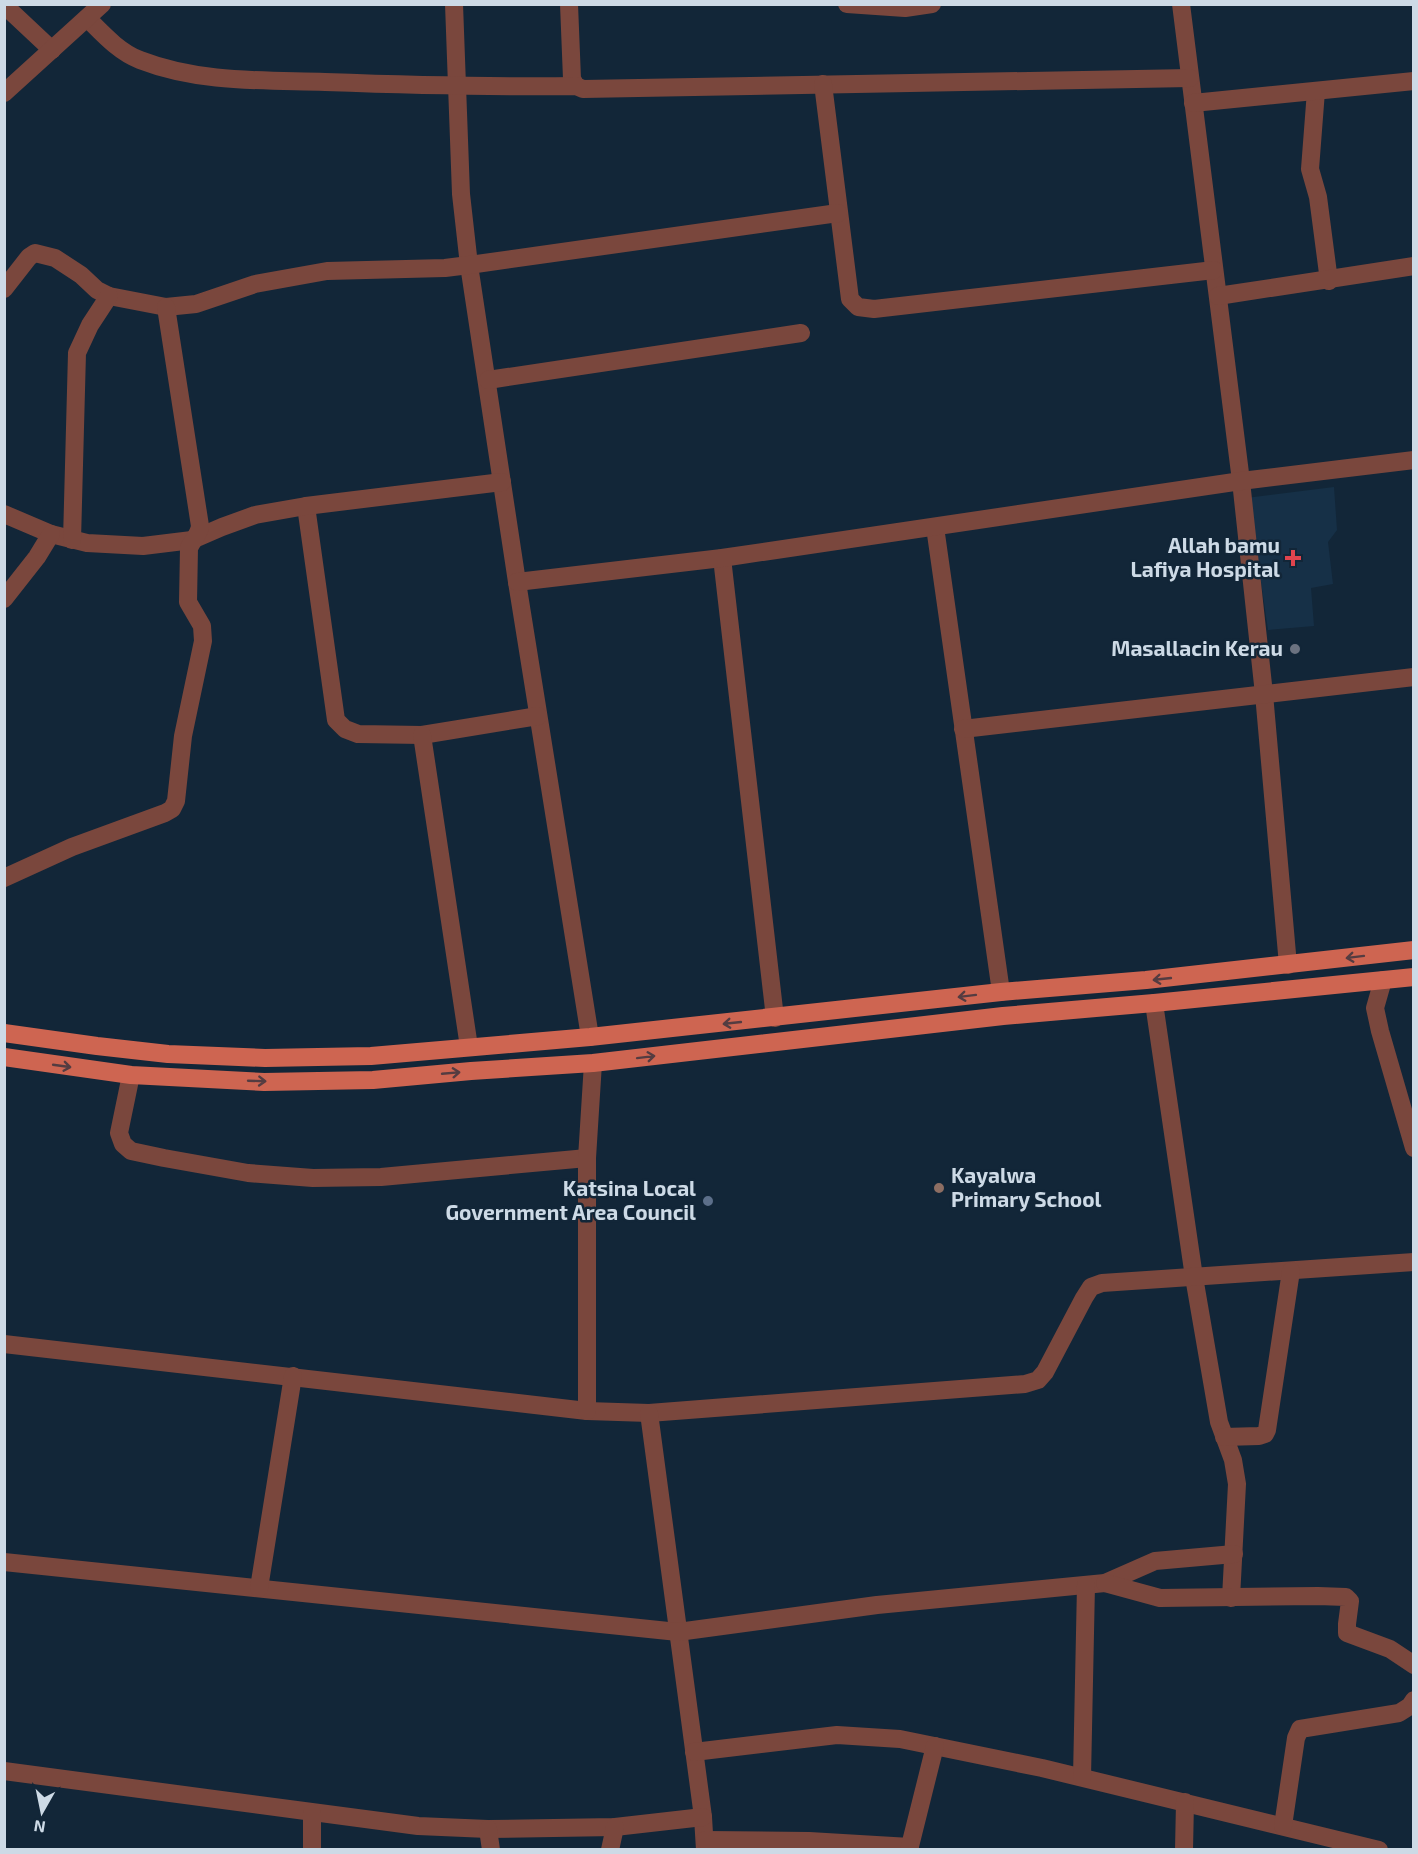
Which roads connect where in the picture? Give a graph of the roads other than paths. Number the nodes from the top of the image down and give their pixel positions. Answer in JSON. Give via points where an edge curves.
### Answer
{"nodes":[{"id":1,"x":102,"y":4,"type":"edge"},
{"id":2,"x":454,"y":4,"type":"edge"},
{"id":3,"x":569,"y":4,"type":"edge"},
{"id":4,"x":847,"y":4,"type":"edge"},
{"id":5,"x":932,"y":4,"type":"edge"},
{"id":6,"x":1181,"y":4,"type":"edge"},
{"id":7,"x":4,"y":5,"type":"edge"},
{"id":8,"x":87,"y":18,"type":"junction"},
{"id":9,"x":52,"y":50,"type":"junction"},
{"id":10,"x":1190,"y":78,"type":"junction"},
{"id":11,"x":1413,"y":81,"type":"edge"},
{"id":12,"x":823,"y":84,"type":"junction"},
{"id":13,"x":576,"y":86,"type":"junction"},
{"id":14,"x":458,"y":87,"type":"junction"},
{"id":15,"x":1316,"y":91,"type":"junction"},
{"id":16,"x":4,"y":93,"type":"edge"},
{"id":17,"x":1193,"y":103,"type":"junction"},
{"id":18,"x":838,"y":213,"type":"junction"},
{"id":19,"x":469,"y":266,"type":"junction"},
{"id":20,"x":1413,"y":266,"type":"edge"},
{"id":21,"x":1214,"y":270,"type":"junction"},
{"id":22,"x":1329,"y":281,"type":"junction"},
{"id":23,"x":4,"y":289,"type":"edge"},
{"id":24,"x":109,"y":296,"type":"junction"},
{"id":25,"x":1218,"y":296,"type":"junction"},
{"id":26,"x":166,"y":307,"type":"junction"},
{"id":27,"x":801,"y":333,"type":"dead end"},
{"id":28,"x":488,"y":380,"type":"junction"},
{"id":29,"x":1413,"y":460,"type":"edge"},
{"id":30,"x":1241,"y":481,"type":"junction"},
{"id":31,"x":502,"y":482,"type":"junction"},
{"id":32,"x":306,"y":506,"type":"junction"},
{"id":33,"x":4,"y":514,"type":"edge"},
{"id":34,"x":935,"y":526,"type":"junction"},
{"id":35,"x":51,"y":534,"type":"junction"},
{"id":36,"x":72,"y":540,"type":"junction"},
{"id":37,"x":192,"y":540,"type":"junction"},
{"id":38,"x":722,"y":558,"type":"junction"},
{"id":39,"x":517,"y":582,"type":"junction"},
{"id":40,"x":4,"y":599,"type":"edge"},
{"id":41,"x":1413,"y":677,"type":"edge"},
{"id":42,"x":1264,"y":694,"type":"junction"},
{"id":43,"x":538,"y":716,"type":"junction"},
{"id":44,"x":963,"y":729,"type":"junction"},
{"id":45,"x":422,"y":735,"type":"junction"},
{"id":46,"x":4,"y":878,"type":"edge"},
{"id":47,"x":1413,"y":950,"type":"edge"},
{"id":48,"x":1288,"y":965,"type":"junction"},
{"id":49,"x":1413,"y":976,"type":"edge"},
{"id":50,"x":1383,"y":980,"type":"junction"},
{"id":51,"x":1001,"y":992,"type":"junction"},
{"id":52,"x":1154,"y":1003,"type":"junction"},
{"id":53,"x":775,"y":1018,"type":"junction"},
{"id":54,"x":4,"y":1033,"type":"edge"},
{"id":55,"x":590,"y":1037,"type":"junction"},
{"id":56,"x":469,"y":1047,"type":"junction"},
{"id":57,"x":4,"y":1057,"type":"edge"},
{"id":58,"x":593,"y":1064,"type":"junction"},
{"id":59,"x":131,"y":1076,"type":"junction"},
{"id":60,"x":1413,"y":1148,"type":"edge"},
{"id":61,"x":587,"y":1158,"type":"junction"},
{"id":62,"x":1413,"y":1262,"type":"edge"},
{"id":63,"x":1291,"y":1271,"type":"junction"},
{"id":64,"x":1194,"y":1277,"type":"junction"},
{"id":65,"x":4,"y":1344,"type":"edge"},
{"id":66,"x":293,"y":1376,"type":"junction"},
{"id":67,"x":587,"y":1410,"type":"junction"},
{"id":68,"x":649,"y":1413,"type":"junction"},
{"id":69,"x":1224,"y":1437,"type":"junction"},
{"id":70,"x":1234,"y":1554,"type":"junction"},
{"id":71,"x":4,"y":1562,"type":"edge"},
{"id":72,"x":1105,"y":1583,"type":"junction"},
{"id":73,"x":1086,"y":1585,"type":"junction"},
{"id":74,"x":259,"y":1588,"type":"junction"},
{"id":75,"x":1231,"y":1598,"type":"junction"},
{"id":76,"x":678,"y":1632,"type":"junction"},
{"id":77,"x":1413,"y":1665,"type":"edge"},
{"id":78,"x":1413,"y":1700,"type":"edge"},
{"id":79,"x":935,"y":1746,"type":"junction"},
{"id":80,"x":694,"y":1752,"type":"junction"},
{"id":81,"x":4,"y":1771,"type":"edge"},
{"id":82,"x":1082,"y":1777,"type":"junction"},
{"id":83,"x":1185,"y":1802,"type":"junction"},
{"id":84,"x":312,"y":1813,"type":"junction"},
{"id":85,"x":703,"y":1817,"type":"junction"},
{"id":86,"x":1283,"y":1826,"type":"junction"},
{"id":87,"x":615,"y":1827,"type":"junction"},
{"id":88,"x":488,"y":1829,"type":"junction"},
{"id":89,"x":705,"y":1845,"type":"edge"},
{"id":90,"x":910,"y":1848,"type":"edge"},
{"id":91,"x":312,"y":1850,"type":"edge"},
{"id":92,"x":491,"y":1850,"type":"edge"},
{"id":93,"x":610,"y":1850,"type":"edge"},
{"id":94,"x":1184,"y":1850,"type":"edge"},
{"id":95,"x":1379,"y":1850,"type":"edge"}],
"edges":[{"from":1,"to":8,"type":"street"},
{"from":2,"to":14,"type":"street"},
{"from":3,"to":13,"type":"street","via":[[572,79]]},
{"from":4,"to":5,"type":"street","via":[[905,8]]},
{"from":6,"to":10,"type":"street"},
{"from":7,"to":9,"type":"street"},
{"from":8,"to":9,"type":"street"},
{"from":8,"to":14,"type":"street","via":[[111,42],[138,59],[178,72],[228,79]]},
{"from":9,"to":16,"type":"street"},
{"from":10,"to":12,"type":"street"},
{"from":10,"to":17,"type":"street"},
{"from":11,"to":15,"type":"street"},
{"from":12,"to":13,"type":"street"},
{"from":12,"to":18,"type":"street"},
{"from":13,"to":14,"type":"street"},
{"from":14,"to":19,"type":"street","via":[[461,194]]},
{"from":15,"to":17,"type":"street"},
{"from":15,"to":22,"type":"street","via":[[1310,169],[1318,197]]},
{"from":17,"to":21,"type":"street"},
{"from":18,"to":19,"type":"street"},
{"from":18,"to":21,"type":"street","via":[[850,299],[858,307],[874,309]]},
{"from":19,"to":26,"type":"street","via":[[327,271],[255,284],[196,304]]},
{"from":19,"to":28,"type":"street"},
{"from":20,"to":22,"type":"street"},
{"from":21,"to":25,"type":"street"},
{"from":22,"to":25,"type":"street"},
{"from":23,"to":24,"type":"street","via":[[35,253],[55,258]]},
{"from":24,"to":26,"type":"street"},
{"from":24,"to":36,"type":"street","via":[[77,353]]},
{"from":25,"to":30,"type":"street"},
{"from":26,"to":37,"type":"street","via":[[200,526],[199,534]]},
{"from":27,"to":28,"type":"street"},
{"from":28,"to":31,"type":"street"},
{"from":29,"to":30,"type":"street"},
{"from":30,"to":34,"type":"street"},
{"from":30,"to":42,"type":"street"},
{"from":31,"to":32,"type":"street"},
{"from":31,"to":39,"type":"street"},
{"from":32,"to":37,"type":"street","via":[[255,515]]},
{"from":32,"to":45,"type":"street","via":[[336,720],[358,734]]},
{"from":33,"to":35,"type":"street"},
{"from":34,"to":38,"type":"street"},
{"from":34,"to":44,"type":"street"},
{"from":35,"to":36,"type":"street"},
{"from":35,"to":40,"type":"street"},
{"from":36,"to":37,"type":"street","via":[[143,546]]},
{"from":37,"to":46,"type":"street","via":[[188,602],[202,626],[203,641],[183,736],[176,801],[165,813],[72,847]]},
{"from":38,"to":39,"type":"street"},
{"from":38,"to":53,"type":"street"},
{"from":39,"to":43,"type":"street"},
{"from":41,"to":42,"type":"street"},
{"from":42,"to":44,"type":"street"},
{"from":42,"to":48,"type":"street"},
{"from":43,"to":45,"type":"street"},
{"from":43,"to":55,"type":"street"},
{"from":44,"to":51,"type":"street"},
{"from":45,"to":56,"type":"street"},
{"from":47,"to":48,"type":"main road","one_way":true},
{"from":48,"to":51,"type":"main road","one_way":true},
{"from":49,"to":50,"type":"main road"},
{"from":50,"to":52,"type":"main road"},
{"from":50,"to":60,"type":"street","via":[[1375,1008]]},
{"from":51,"to":53,"type":"main road","one_way":true},
{"from":58,"to":52,"type":"main road","one_way":true,"via":[[1003,1016]]},
{"from":52,"to":64,"type":"street"},
{"from":53,"to":55,"type":"main road","one_way":true},
{"from":54,"to":56,"type":"main road","via":[[168,1054],[265,1058],[371,1056]]},
{"from":55,"to":56,"type":"main road"},
{"from":57,"to":59,"type":"main road","one_way":true},
{"from":59,"to":58,"type":"main road","one_way":true,"via":[[321,1082]]},
{"from":58,"to":61,"type":"street"},
{"from":59,"to":61,"type":"street","via":[[119,1133],[123,1144],[131,1151],[164,1158],[248,1173],[313,1178],[381,1177]]},
{"from":61,"to":67,"type":"street"},
{"from":62,"to":63,"type":"street"},
{"from":63,"to":64,"type":"street"},
{"from":63,"to":69,"type":"street","via":[[1268,1430],[1259,1436]]},
{"from":64,"to":68,"type":"street","via":[[1091,1287],[1045,1372],[1038,1380],[1025,1384]]},
{"from":64,"to":69,"type":"street"},
{"from":65,"to":66,"type":"street"},
{"from":66,"to":67,"type":"street"},
{"from":66,"to":74,"type":"street"},
{"from":67,"to":68,"type":"street"},
{"from":68,"to":76,"type":"street"},
{"from":69,"to":70,"type":"street","via":[[1237,1484]]},
{"from":70,"to":72,"type":"street","via":[[1155,1561]]},
{"from":70,"to":75,"type":"street"},
{"from":71,"to":74,"type":"street"},
{"from":72,"to":73,"type":"street"},
{"from":72,"to":75,"type":"street","via":[[1160,1598]]},
{"from":73,"to":76,"type":"street","via":[[877,1605]]},
{"from":73,"to":82,"type":"street"},
{"from":74,"to":76,"type":"street"},
{"from":75,"to":77,"type":"street","via":[[1346,1597],[1350,1601],[1347,1633],[1390,1649]]},
{"from":76,"to":80,"type":"street"},
{"from":78,"to":86,"type":"street","via":[[1399,1713],[1300,1729]]},
{"from":79,"to":80,"type":"street","via":[[900,1739],[837,1735]]},
{"from":79,"to":82,"type":"street"},
{"from":79,"to":90,"type":"street"},
{"from":80,"to":85,"type":"street"},
{"from":81,"to":84,"type":"street"},
{"from":82,"to":83,"type":"street"},
{"from":83,"to":86,"type":"street"},
{"from":83,"to":94,"type":"street"},
{"from":84,"to":88,"type":"street","via":[[418,1826]]},
{"from":84,"to":91,"type":"street"},
{"from":85,"to":87,"type":"street"},
{"from":85,"to":89,"type":"street"},
{"from":86,"to":95,"type":"street"},
{"from":87,"to":88,"type":"street"},
{"from":87,"to":93,"type":"street"},
{"from":88,"to":92,"type":"street"},
{"from":89,"to":90,"type":"street","via":[[819,1842]]}]}
